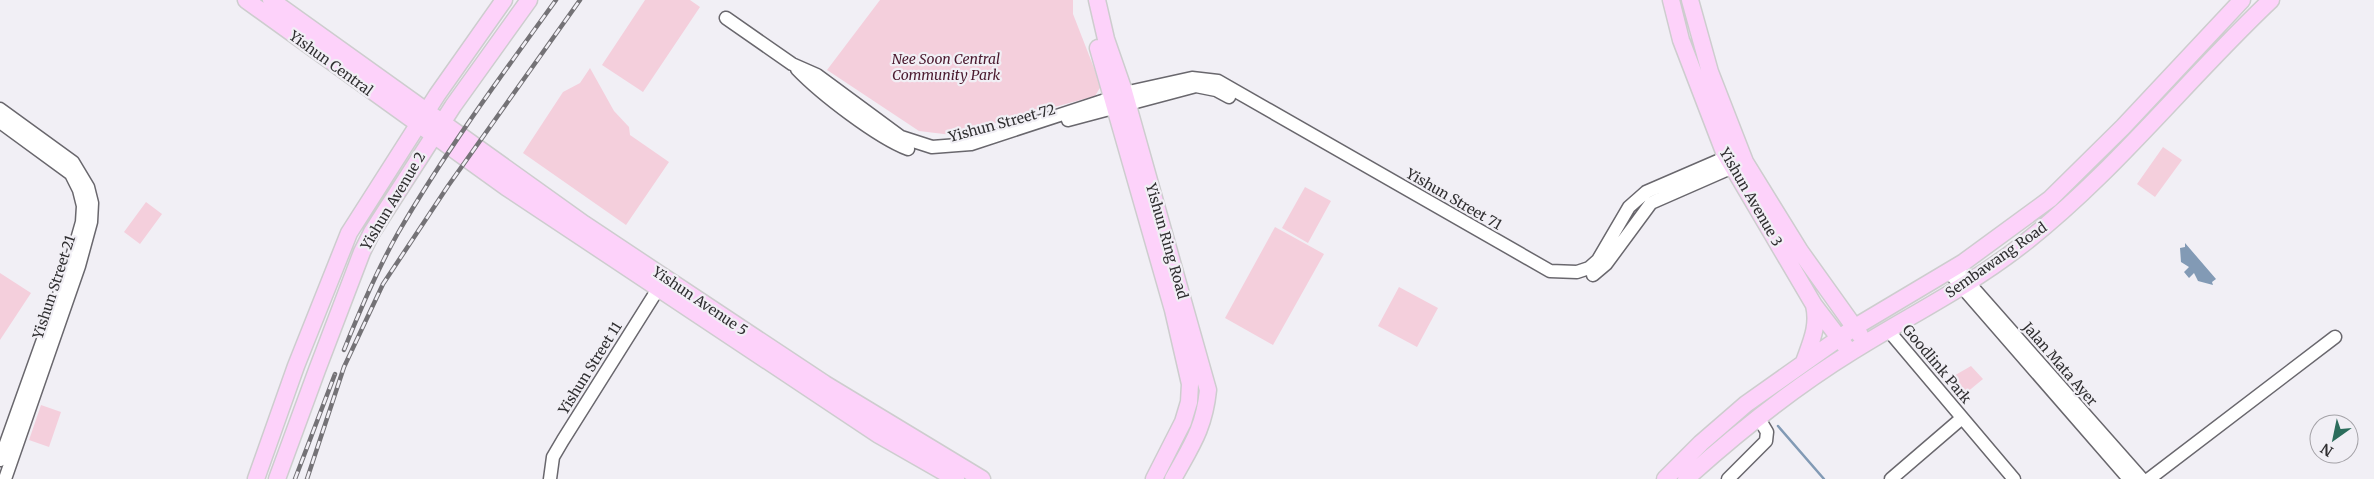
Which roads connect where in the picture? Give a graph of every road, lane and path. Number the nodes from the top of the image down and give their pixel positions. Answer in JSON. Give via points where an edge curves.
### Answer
{"nodes":[{"id":1,"x":246,"y":0,"type":"edge"},
{"id":2,"x":271,"y":0,"type":"edge"},
{"id":3,"x":504,"y":0,"type":"edge"},
{"id":4,"x":529,"y":0,"type":"edge"},
{"id":5,"x":1086,"y":0,"type":"edge"},
{"id":6,"x":1097,"y":0,"type":"edge"},
{"id":7,"x":1671,"y":0,"type":"edge"},
{"id":8,"x":1690,"y":0,"type":"edge"},
{"id":9,"x":2242,"y":0,"type":"edge"},
{"id":10,"x":2271,"y":0,"type":"edge"},
{"id":11,"x":726,"y":18,"type":"dead end"},
{"id":12,"x":1120,"y":101,"type":"junction"},
{"id":13,"x":0,"y":109,"type":"edge"},
{"id":14,"x":426,"y":111,"type":"junction"},
{"id":15,"x":0,"y":122,"type":"edge"},
{"id":16,"x":442,"y":122,"type":"junction"},
{"id":17,"x":417,"y":124,"type":"junction"},
{"id":18,"x":433,"y":136,"type":"junction"},
{"id":19,"x":1736,"y":160,"type":"junction"},
{"id":20,"x":1630,"y":207,"type":"junction"},
{"id":21,"x":1641,"y":214,"type":"junction"},
{"id":22,"x":362,"y":252,"type":"junction"},
{"id":23,"x":1953,"y":270,"type":"junction"},
{"id":24,"x":333,"y":271,"type":"junction"},
{"id":25,"x":1964,"y":284,"type":"junction"},
{"id":26,"x":664,"y":285,"type":"junction"},
{"id":27,"x":1982,"y":304,"type":"junction"},
{"id":28,"x":1814,"y":305,"type":"junction"},
{"id":29,"x":1841,"y":309,"type":"junction"},
{"id":30,"x":1870,"y":318,"type":"junction"},
{"id":31,"x":1854,"y":327,"type":"junction"},
{"id":32,"x":1888,"y":330,"type":"junction"},
{"id":33,"x":2335,"y":337,"type":"dead end"},
{"id":34,"x":1840,"y":338,"type":"junction"},
{"id":35,"x":1866,"y":343,"type":"junction"},
{"id":36,"x":1850,"y":353,"type":"junction"},
{"id":37,"x":1804,"y":362,"type":"junction"},
{"id":38,"x":1758,"y":418,"type":"junction"},
{"id":39,"x":1962,"y":418,"type":"junction"},
{"id":40,"x":0,"y":460,"type":"edge"},
{"id":41,"x":5,"y":479,"type":"edge"},
{"id":42,"x":256,"y":479,"type":"edge"},
{"id":43,"x":277,"y":479,"type":"edge"},
{"id":44,"x":550,"y":479,"type":"edge"},
{"id":45,"x":556,"y":479,"type":"edge"},
{"id":46,"x":956,"y":479,"type":"edge"},
{"id":47,"x":982,"y":479,"type":"edge"},
{"id":48,"x":1154,"y":479,"type":"edge"},
{"id":49,"x":1173,"y":479,"type":"edge"},
{"id":50,"x":1665,"y":479,"type":"edge"},
{"id":51,"x":1686,"y":479,"type":"edge"},
{"id":52,"x":1728,"y":479,"type":"edge"},
{"id":53,"x":1891,"y":479,"type":"edge"},
{"id":54,"x":2014,"y":479,"type":"edge"},
{"id":55,"x":2129,"y":479,"type":"edge"},
{"id":56,"x":2142,"y":479,"type":"edge"},
{"id":57,"x":2149,"y":479,"type":"edge"}],
"edges":[{"from":1,"to":17,"type":"main road","name":"Yishun Central"},
{"from":2,"to":14,"type":"main road","name":"Yishun Central"},
{"from":3,"to":14,"type":"main road","name":"Yishun Avenue 2"},
{"from":4,"to":16,"type":"main road","name":"Yishun Avenue 2"},
{"from":5,"to":12,"type":"main road","name":"Yishun Ring Road"},
{"from":6,"to":12,"type":"main road","name":"Yishun Ring Road"},
{"from":7,"to":19,"type":"main road","name":"Yishun Avenue 3","via":[[1681,40]]},
{"from":8,"to":19,"type":"main road","name":"Yishun Avenue 3"},
{"from":9,"to":23,"type":"main road","name":"Sembawang Road","via":[[2123,127],[2050,199]]},
{"from":10,"to":25,"type":"main road","name":"Sembawang Road","via":[[2067,209]]},
{"from":11,"to":12,"type":"street","name":"Yishun Street 72","via":[[792,64],[811,83],[883,136],[906,148],[930,154],[968,150]]},
{"from":12,"to":20,"type":"street","name":"Yishun Street 71","via":[[1192,78],[1218,81],[1550,272],[1577,272],[1589,268],[1598,260]]},
{"from":12,"to":21,"type":"street","name":"Yishun Street 71","via":[[1196,86],[1216,90],[1554,278],[1568,280],[1594,274],[1606,264]]},
{"from":12,"to":48,"type":"main road","name":"Yishun Ring Road","via":[[1190,384],[1189,402],[1182,422]]},
{"from":12,"to":49,"type":"main road","name":"Yishun Ring Road","via":[[1208,390],[1206,413],[1198,436]]},
{"from":13,"to":41,"type":"street","name":"Yishun Street 21","via":[[73,162],[88,187],[92,203],[91,222],[79,266]]},
{"from":14,"to":16,"type":"main road","name":"Yishun Avenue 5"},
{"from":14,"to":17,"type":"main road","name":"Yishun Avenue 2"},
{"from":15,"to":40,"type":"street","name":"Yishun Street 21","via":[[71,174],[83,206],[82,222],[70,264]]},
{"from":16,"to":18,"type":"main road","name":"Yishun Avenue 2"},
{"from":16,"to":26,"type":"main road","name":"Yishun Avenue 5"},
{"from":17,"to":18,"type":"main road","name":"Yishun Avenue 5"},
{"from":17,"to":24,"type":"main road","name":"Yishun Avenue 2","via":[[349,233]]},
{"from":18,"to":22,"type":"main road","name":"Yishun Avenue 2"},
{"from":18,"to":26,"type":"main road","name":"Yishun Avenue 5"},
{"from":19,"to":20,"type":"street","name":"Yishun Street 71","via":[[1646,192]]},
{"from":19,"to":21,"type":"street","name":"Yishun Street 71","via":[[1651,203]]},
{"from":19,"to":28,"type":"main road","name":"Yishun Avenue 3"},
{"from":19,"to":29,"type":"main road","name":"Yishun Avenue 3"},
{"from":20,"to":21,"type":"street"},
{"from":22,"to":24,"type":"main road","via":[[350,268]]},
{"from":22,"to":43,"type":"main road","name":"Yishun Avenue 2"},
{"from":23,"to":25,"type":"street","name":"Jalan Mata Ayer"},
{"from":23,"to":30,"type":"main road","name":"Sembawang Road"},
{"from":24,"to":42,"type":"main road","name":"Yishun Avenue 2"},
{"from":25,"to":27,"type":"street","name":"Jalan Mata Ayer"},
{"from":25,"to":32,"type":"main road","name":"Sembawang Road"},
{"from":26,"to":44,"type":"street","name":"Yishun Street 11","via":[[553,457]]},
{"from":26,"to":45,"type":"street","name":"Yishun Street 11","via":[[568,443],[559,460]]},
{"from":26,"to":46,"type":"main road","name":"Yishun Avenue 5","via":[[879,435]]},
{"from":26,"to":47,"type":"main road","name":"Yishun Avenue 5"},
{"from":27,"to":55,"type":"street","name":"Jalan Mata Ayer"},
{"from":27,"to":56,"type":"street","name":"Jalan Mata Ayer"},
{"from":28,"to":34,"type":"main road","name":"Yishun Avenue 3"},
{"from":28,"to":37,"type":"main road","via":[[1816,330]]},
{"from":29,"to":30,"type":"main road"},
{"from":29,"to":31,"type":"main road","name":"Yishun Avenue 3"},
{"from":30,"to":31,"type":"main road","name":"Sembawang Road"},
{"from":31,"to":34,"type":"main road","name":"Sembawang Road"},
{"from":31,"to":35,"type":"main road","name":"Yishun Avenue 3"},
{"from":32,"to":35,"type":"main road","name":"Sembawang Road"},
{"from":32,"to":39,"type":"street","name":"Goodlink Park"},
{"from":33,"to":57,"type":"street"},
{"from":34,"to":36,"type":"main road","name":"Yishun Avenue 3"},
{"from":34,"to":37,"type":"main road","name":"Sembawang Road"},
{"from":35,"to":36,"type":"main road","name":"Sembawang Road"},
{"from":36,"to":38,"type":"main road","name":"Sembawang Road"},
{"from":37,"to":50,"type":"main road","name":"Sembawang Road","via":[[1746,404]]},
{"from":38,"to":51,"type":"main road","name":"Sembawang Road"},
{"from":38,"to":52,"type":"street","via":[[1767,432],[1766,440]]},
{"from":39,"to":53,"type":"street","name":"Goodlink Park"},
{"from":39,"to":54,"type":"street","name":"Goodlink Park"}]}
